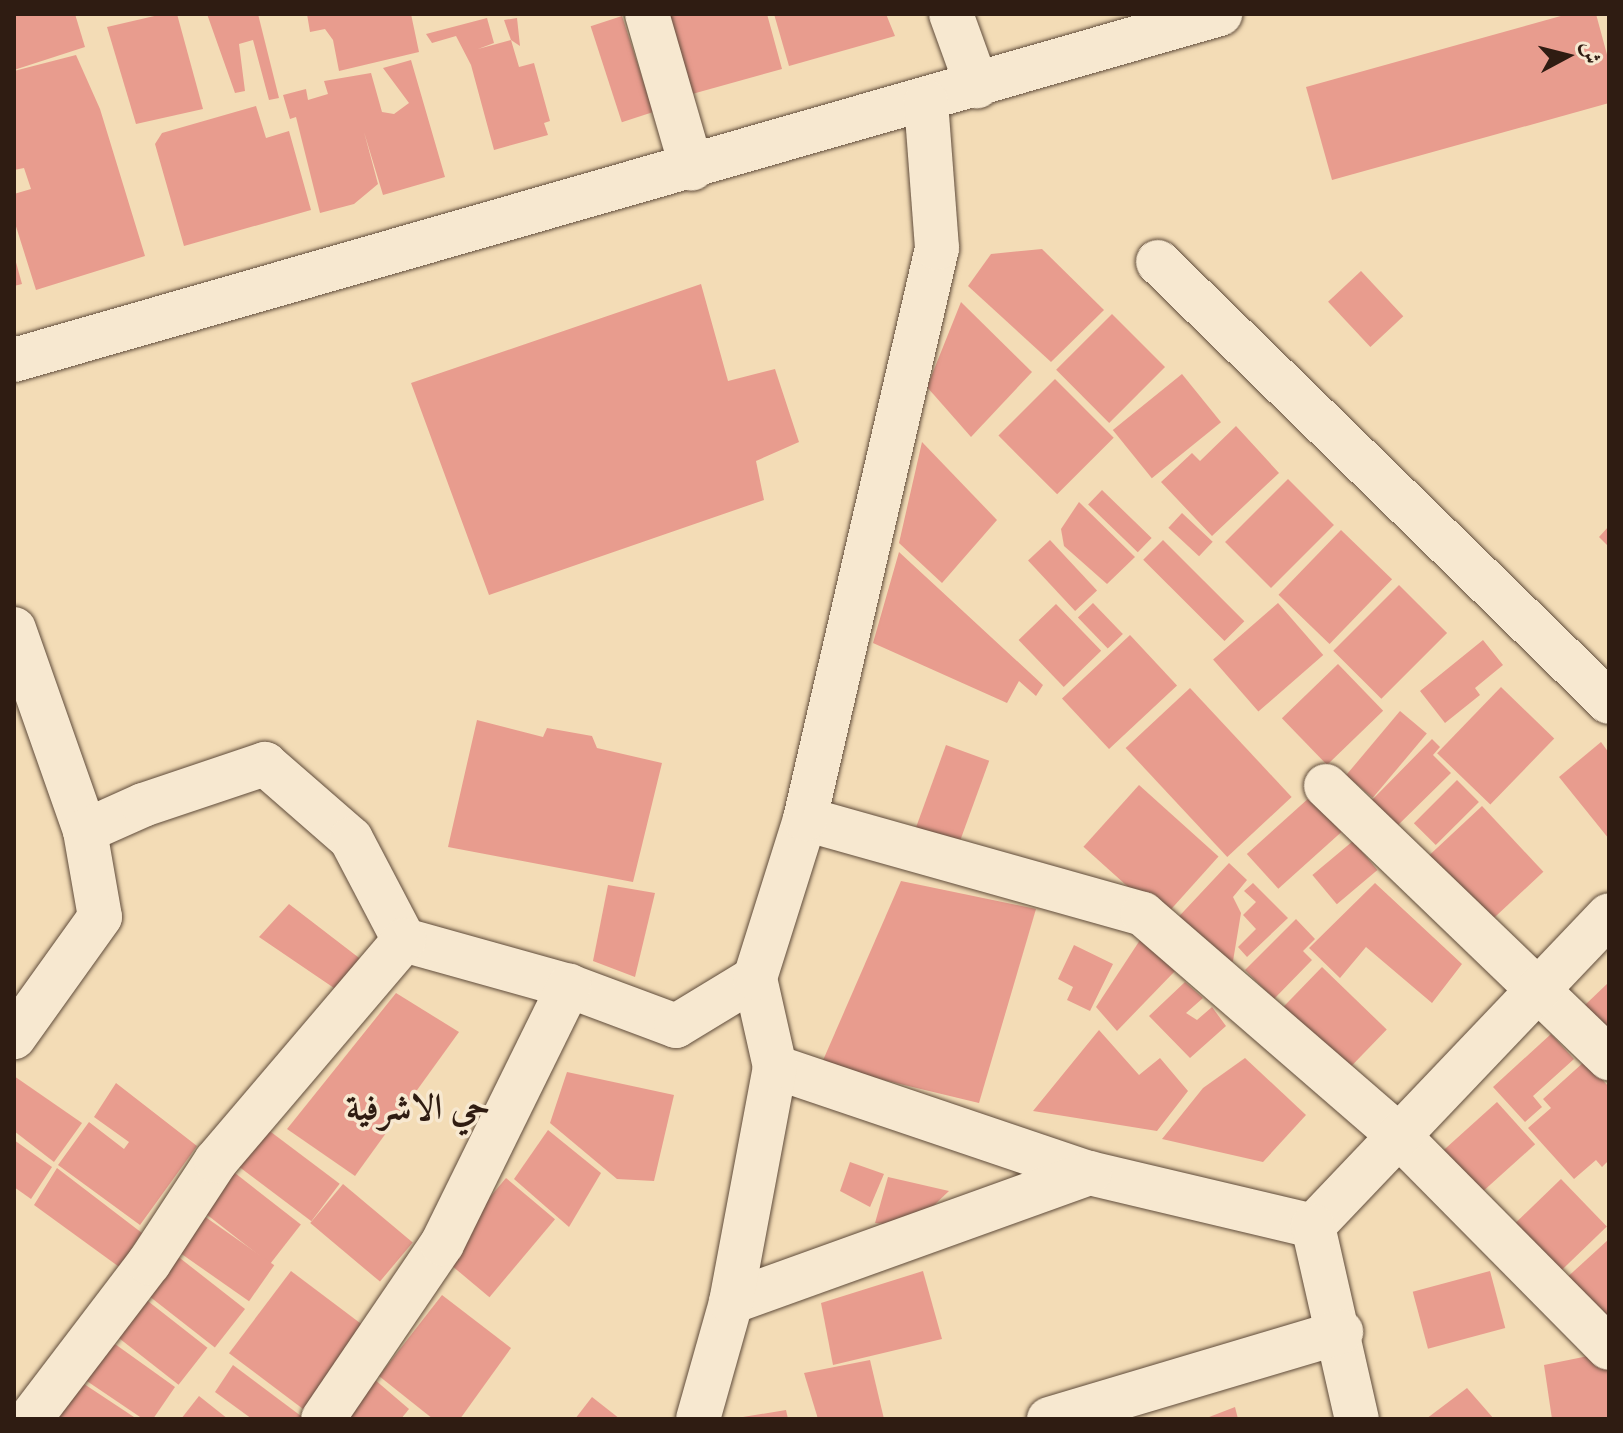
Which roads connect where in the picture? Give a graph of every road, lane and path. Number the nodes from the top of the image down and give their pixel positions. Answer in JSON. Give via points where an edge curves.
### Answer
{"nodes":[{"id":1,"x":647,"y":14,"type":"edge"},
{"id":2,"x":951,"y":14,"type":"edge"},
{"id":3,"x":1220,"y":14,"type":"edge"},
{"id":4,"x":1105,"y":31,"type":"edge"},
{"id":5,"x":977,"y":86,"type":"junction"},
{"id":6,"x":926,"y":101,"type":"junction"},
{"id":7,"x":692,"y":169,"type":"junction"},
{"id":8,"x":1158,"y":262,"type":"dead end"},
{"id":9,"x":14,"y":360,"type":"edge"},
{"id":10,"x":18,"y":657,"type":"edge"},
{"id":11,"x":1609,"y":702,"type":"edge"},
{"id":12,"x":1326,"y":786,"type":"dead end"},
{"id":13,"x":805,"y":819,"type":"junction"},
{"id":14,"x":85,"y":831,"type":"junction"},
{"id":15,"x":1609,"y":915,"type":"edge"},
{"id":16,"x":404,"y":940,"type":"junction"},
{"id":17,"x":755,"y":978,"type":"junction"},
{"id":18,"x":569,"y":986,"type":"junction"},
{"id":19,"x":1538,"y":990,"type":"junction"},
{"id":20,"x":14,"y":1037,"type":"edge"},
{"id":21,"x":1609,"y":1058,"type":"edge"},
{"id":22,"x":775,"y":1067,"type":"junction"},
{"id":23,"x":1399,"y":1136,"type":"junction"},
{"id":24,"x":1089,"y":1173,"type":"junction"},
{"id":25,"x":1313,"y":1226,"type":"junction"},
{"id":26,"x":731,"y":1302,"type":"junction"},
{"id":27,"x":1341,"y":1332,"type":"junction"},
{"id":28,"x":1609,"y":1348,"type":"edge"},
{"id":29,"x":30,"y":1419,"type":"edge"},
{"id":30,"x":323,"y":1419,"type":"edge"},
{"id":31,"x":698,"y":1419,"type":"edge"},
{"id":32,"x":1049,"y":1419,"type":"edge"},
{"id":33,"x":1357,"y":1419,"type":"edge"}],
"edges":[{"from":1,"to":7,"type":"street"},
{"from":2,"to":5,"type":"street"},
{"from":3,"to":4,"type":"street"},
{"from":4,"to":5,"type":"street"},
{"from":5,"to":6,"type":"street"},
{"from":6,"to":7,"type":"street"},
{"from":6,"to":13,"type":"street","via":[[937,248]]},
{"from":7,"to":9,"type":"street"},
{"from":8,"to":11,"type":"street"},
{"from":10,"to":14,"type":"street"},
{"from":12,"to":19,"type":"street"},
{"from":13,"to":17,"type":"street"},
{"from":13,"to":23,"type":"street","via":[[1143,914]]},
{"from":14,"to":16,"type":"street","via":[[143,805],[265,764],[351,839]]},
{"from":14,"to":20,"type":"street","via":[[100,917]]},
{"from":15,"to":19,"type":"street"},
{"from":16,"to":18,"type":"street"},
{"from":16,"to":29,"type":"street","via":[[216,1161],[149,1263]]},
{"from":17,"to":18,"type":"street","via":[[676,1026]]},
{"from":17,"to":22,"type":"street"},
{"from":18,"to":30,"type":"street","via":[[442,1244]]},
{"from":19,"to":21,"type":"street"},
{"from":19,"to":23,"type":"street"},
{"from":22,"to":24,"type":"street"},
{"from":22,"to":26,"type":"street"},
{"from":23,"to":25,"type":"street"},
{"from":23,"to":28,"type":"street"},
{"from":24,"to":25,"type":"street"},
{"from":24,"to":26,"type":"street"},
{"from":25,"to":27,"type":"street"},
{"from":26,"to":31,"type":"street"},
{"from":27,"to":32,"type":"street"},
{"from":27,"to":33,"type":"street"}]}
